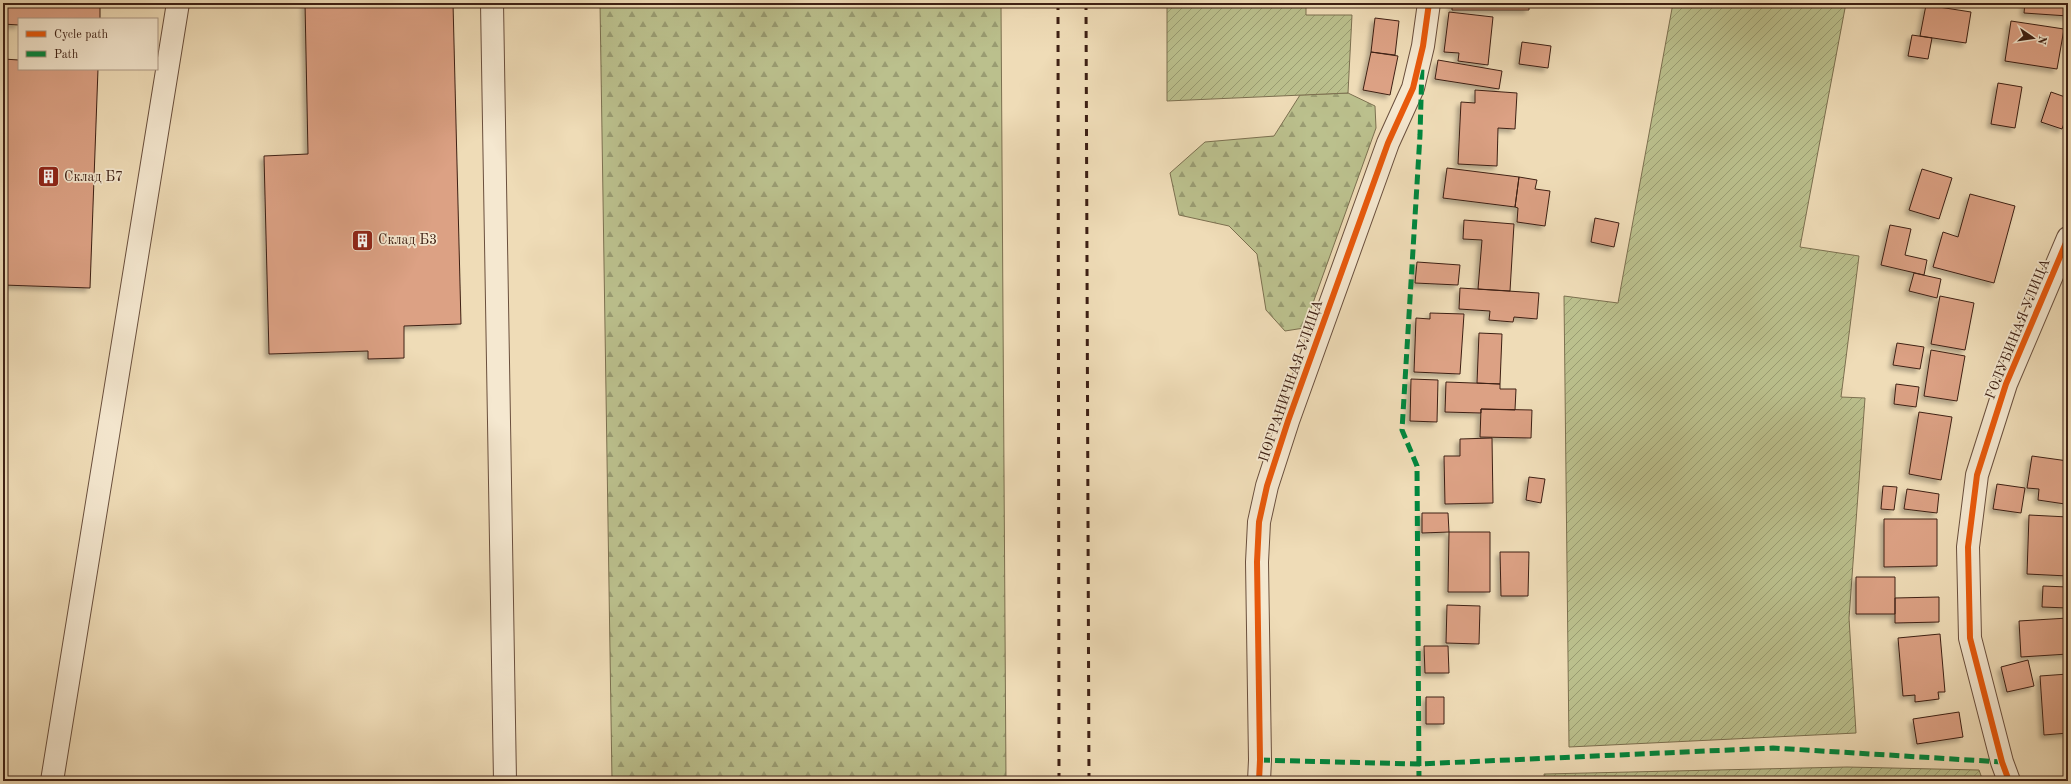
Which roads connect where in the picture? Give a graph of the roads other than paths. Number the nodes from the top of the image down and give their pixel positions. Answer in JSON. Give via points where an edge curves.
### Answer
{"nodes":[{"id":1,"x":178,"y":3,"type":"edge"},
{"id":2,"x":492,"y":3,"type":"edge"},
{"id":3,"x":1429,"y":3,"type":"edge"},
{"id":4,"x":2068,"y":238,"type":"edge"},
{"id":5,"x":52,"y":781,"type":"edge"},
{"id":6,"x":505,"y":781,"type":"edge"},
{"id":7,"x":1259,"y":781,"type":"edge"},
{"id":8,"x":2009,"y":781,"type":"edge"}],
"edges":[{"from":1,"to":5,"type":"street"},
{"from":2,"to":6,"type":"street"},
{"from":3,"to":7,"type":"street","name":"ПОГРАНИЧНАЯ УЛИЦА","via":[[1423,46],[1413,88],[1383,158],[1288,421],[1265,493],[1259,522],[1257,562]]},
{"from":4,"to":8,"type":"street","name":"ГОЛУБИНАЯ УЛИЦА","via":[[2004,392],[1977,475],[1968,548],[1970,638]]}]}
